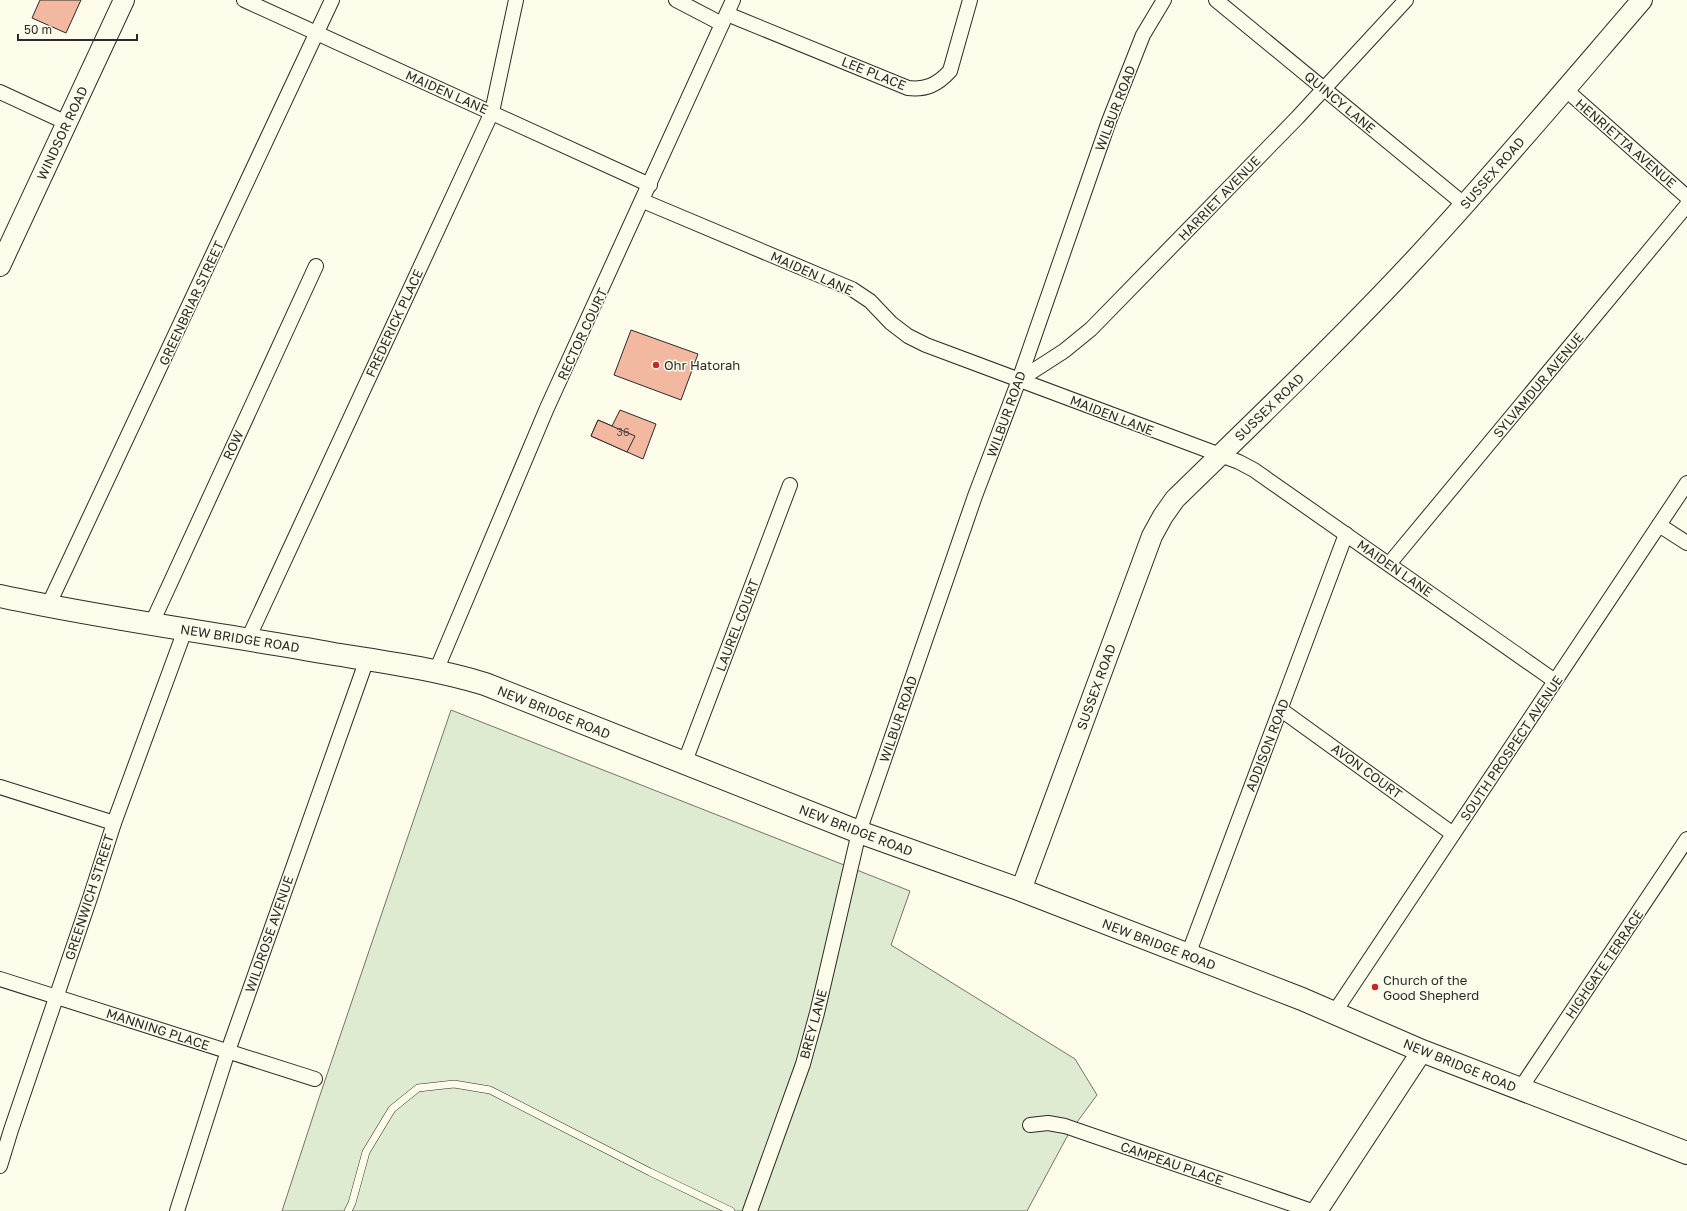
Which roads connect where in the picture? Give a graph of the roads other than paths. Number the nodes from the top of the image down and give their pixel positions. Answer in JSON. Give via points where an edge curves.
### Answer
{"nodes":[{"id":1,"x":124,"y":0,"type":"edge"},
{"id":2,"x":244,"y":0,"type":"edge"},
{"id":3,"x":332,"y":0,"type":"edge"},
{"id":4,"x":516,"y":0,"type":"edge"},
{"id":5,"x":676,"y":0,"type":"edge"},
{"id":6,"x":733,"y":0,"type":"edge"},
{"id":7,"x":970,"y":0,"type":"edge"},
{"id":8,"x":1164,"y":0,"type":"edge"},
{"id":9,"x":1216,"y":0,"type":"edge"},
{"id":10,"x":1406,"y":0,"type":"edge"},
{"id":11,"x":1642,"y":0,"type":"edge"},
{"id":12,"x":725,"y":19,"type":"junction"},
{"id":13,"x":318,"y":34,"type":"junction"},
{"id":14,"x":1324,"y":89,"type":"junction"},
{"id":15,"x":1565,"y":89,"type":"junction"},
{"id":16,"x":0,"y":92,"type":"edge"},
{"id":17,"x":492,"y":112,"type":"junction"},
{"id":18,"x":67,"y":123,"type":"junction"},
{"id":19,"x":650,"y":184,"type":"junction"},
{"id":20,"x":1687,"y":197,"type":"edge"},
{"id":21,"x":643,"y":201,"type":"junction"},
{"id":22,"x":1464,"y":205,"type":"junction"},
{"id":23,"x":1687,"y":205,"type":"edge"},
{"id":24,"x":0,"y":266,"type":"edge"},
{"id":25,"x":316,"y":266,"type":"dead end"},
{"id":26,"x":1018,"y":380,"type":"junction"},
{"id":27,"x":1220,"y":456,"type":"junction"},
{"id":28,"x":1687,"y":483,"type":"edge"},
{"id":29,"x":790,"y":486,"type":"dead end"},
{"id":30,"x":1659,"y":525,"type":"junction"},
{"id":31,"x":1346,"y":534,"type":"junction"},
{"id":32,"x":1687,"y":543,"type":"edge"},
{"id":33,"x":1389,"y":564,"type":"junction"},
{"id":34,"x":0,"y":596,"type":"edge"},
{"id":35,"x":48,"y":606,"type":"junction"},
{"id":36,"x":151,"y":625,"type":"junction"},
{"id":37,"x":186,"y":630,"type":"junction"},
{"id":38,"x":248,"y":639,"type":"junction"},
{"id":39,"x":366,"y":659,"type":"junction"},
{"id":40,"x":436,"y":670,"type":"junction"},
{"id":41,"x":1555,"y":681,"type":"junction"},
{"id":42,"x":1280,"y":709,"type":"junction"},
{"id":43,"x":684,"y":764,"type":"junction"},
{"id":44,"x":0,"y":787,"type":"edge"},
{"id":45,"x":114,"y":823,"type":"junction"},
{"id":46,"x":859,"y":832,"type":"junction"},
{"id":47,"x":1453,"y":834,"type":"junction"},
{"id":48,"x":1687,"y":839,"type":"edge"},
{"id":49,"x":1021,"y":890,"type":"junction"},
{"id":50,"x":1188,"y":955,"type":"junction"},
{"id":51,"x":0,"y":978,"type":"edge"},
{"id":52,"x":56,"y":996,"type":"junction"},
{"id":53,"x":1334,"y":1013,"type":"junction"},
{"id":54,"x":228,"y":1051,"type":"junction"},
{"id":55,"x":1422,"y":1051,"type":"junction"},
{"id":56,"x":315,"y":1079,"type":"dead end"},
{"id":57,"x":1520,"y":1089,"type":"junction"},
{"id":58,"x":1030,"y":1125,"type":"dead end"},
{"id":59,"x":1687,"y":1153,"type":"edge"},
{"id":60,"x":0,"y":1166,"type":"edge"},
{"id":61,"x":177,"y":1211,"type":"edge"},
{"id":62,"x":348,"y":1211,"type":"edge"},
{"id":63,"x":731,"y":1211,"type":"edge"},
{"id":64,"x":750,"y":1211,"type":"edge"},
{"id":65,"x":1312,"y":1211,"type":"edge"},
{"id":66,"x":1318,"y":1211,"type":"edge"}],
"edges":[{"from":1,"to":18,"type":"street","name":"WINDSOR ROAD"},
{"from":2,"to":13,"type":"street","name":"MAIDEN LANE"},
{"from":3,"to":13,"type":"street","name":"GREENBRIAR STREET"},
{"from":4,"to":17,"type":"street","name":"FREDERICK PLACE"},
{"from":5,"to":12,"type":"street","name":"LEE PLACE"},
{"from":6,"to":12,"type":"street","name":"RECTOR COURT"},
{"from":7,"to":12,"type":"street","name":"LEE PLACE","via":[[950,71],[942,80],[919,89],[908,88]]},
{"from":8,"to":26,"type":"street","name":"WILBUR ROAD","via":[[1142,35]]},
{"from":9,"to":14,"type":"street","name":"QUINCY LANE"},
{"from":10,"to":14,"type":"street","name":"HARRIET AVENUE"},
{"from":11,"to":15,"type":"street","name":"SUSSEX ROAD"},
{"from":12,"to":19,"type":"street","name":"RECTOR COURT"},
{"from":13,"to":17,"type":"street","name":"MAIDEN LANE"},
{"from":13,"to":35,"type":"street","name":"GREENBRIAR STREET"},
{"from":14,"to":22,"type":"street","name":"QUINCY LANE"},
{"from":14,"to":26,"type":"street","name":"HARRIET AVENUE","via":[[1091,329],[1064,351]]},
{"from":15,"to":20,"type":"street","name":"HENRIETTA AVENUE"},
{"from":15,"to":22,"type":"street","name":"SUSSEX ROAD"},
{"from":16,"to":18,"type":"street"},
{"from":17,"to":19,"type":"street","name":"MAIDEN LANE"},
{"from":17,"to":38,"type":"street","name":"FREDERICK PLACE"},
{"from":18,"to":24,"type":"street","name":"WINDSOR ROAD"},
{"from":19,"to":21,"type":"street","name":"RECTOR COURT"},
{"from":21,"to":26,"type":"street","name":"MAIDEN LANE","via":[[852,289],[870,301],[908,336]]},
{"from":21,"to":40,"type":"street","name":"RECTOR COURT","via":[[547,408]]},
{"from":22,"to":27,"type":"street","name":"SUSSEX ROAD","via":[[1367,309]]},
{"from":23,"to":33,"type":"street","name":"SYLVAMDUR AVENUE"},
{"from":25,"to":36,"type":"street","name":"ROW"},
{"from":26,"to":27,"type":"street","name":"MAIDEN LANE"},
{"from":26,"to":46,"type":"street","name":"WILBUR ROAD","via":[[975,496]]},
{"from":27,"to":31,"type":"street","name":"MAIDEN LANE","via":[[1254,470]]},
{"from":27,"to":49,"type":"street","name":"SUSSEX ROAD","via":[[1175,499],[1152,536]]},
{"from":28,"to":30,"type":"street","name":"SOUTH PROSPECT AVENUE"},
{"from":29,"to":43,"type":"street","name":"LAUREL COURT"},
{"from":30,"to":32,"type":"street"},
{"from":30,"to":41,"type":"street","name":"SOUTH PROSPECT AVENUE"},
{"from":31,"to":33,"type":"street","name":"MAIDEN LANE"},
{"from":31,"to":42,"type":"street","name":"ADDISON ROAD"},
{"from":33,"to":41,"type":"street","name":"MAIDEN LANE"},
{"from":34,"to":35,"type":"main road","name":"NEW BRIDGE ROAD"},
{"from":35,"to":36,"type":"main road","name":"NEW BRIDGE ROAD"},
{"from":36,"to":37,"type":"main road","name":"NEW BRIDGE ROAD"},
{"from":37,"to":38,"type":"main road","name":"NEW BRIDGE ROAD"},
{"from":37,"to":45,"type":"street","name":"GREENWICH STREET"},
{"from":38,"to":39,"type":"main road","name":"NEW BRIDGE ROAD"},
{"from":39,"to":40,"type":"main road","name":"NEW BRIDGE ROAD"},
{"from":39,"to":54,"type":"street","name":"WILDROSE AVENUE"},
{"from":40,"to":43,"type":"main road","name":"NEW BRIDGE ROAD","via":[[485,684]]},
{"from":41,"to":47,"type":"street","name":"SOUTH PROSPECT AVENUE"},
{"from":42,"to":47,"type":"street","name":"AVON COURT"},
{"from":42,"to":50,"type":"street","name":"ADDISON ROAD"},
{"from":43,"to":46,"type":"main road","name":"NEW BRIDGE ROAD"},
{"from":44,"to":45,"type":"street"},
{"from":45,"to":52,"type":"street","name":"GREENWICH STREET"},
{"from":46,"to":49,"type":"main road","name":"NEW BRIDGE ROAD"},
{"from":46,"to":64,"type":"street","name":"BREY LANE","via":[[803,1064]]},
{"from":47,"to":53,"type":"street","name":"SOUTH PROSPECT AVENUE"},
{"from":48,"to":57,"type":"street","name":"HIGHGATE TERRACE"},
{"from":49,"to":50,"type":"main road","name":"NEW BRIDGE ROAD"},
{"from":50,"to":53,"type":"main road","name":"NEW BRIDGE ROAD"},
{"from":51,"to":52,"type":"street","name":"MANNING PLACE"},
{"from":52,"to":54,"type":"street","name":"MANNING PLACE"},
{"from":52,"to":60,"type":"street","name":"GREENWICH STREET"},
{"from":53,"to":55,"type":"main road","name":"NEW BRIDGE ROAD"},
{"from":54,"to":56,"type":"street","name":"MANNING PLACE"},
{"from":54,"to":61,"type":"street","name":"WILDROSE AVENUE"},
{"from":55,"to":57,"type":"main road","name":"NEW BRIDGE ROAD"},
{"from":55,"to":66,"type":"street"},
{"from":57,"to":59,"type":"main road","name":"NEW BRIDGE ROAD"},
{"from":58,"to":65,"type":"street","name":"CAMPEAU PLACE","via":[[1065,1126]]},
{"from":62,"to":63,"type":"lane","via":[[366,1152],[392,1109],[418,1088],[454,1084],[490,1090]]}]}
